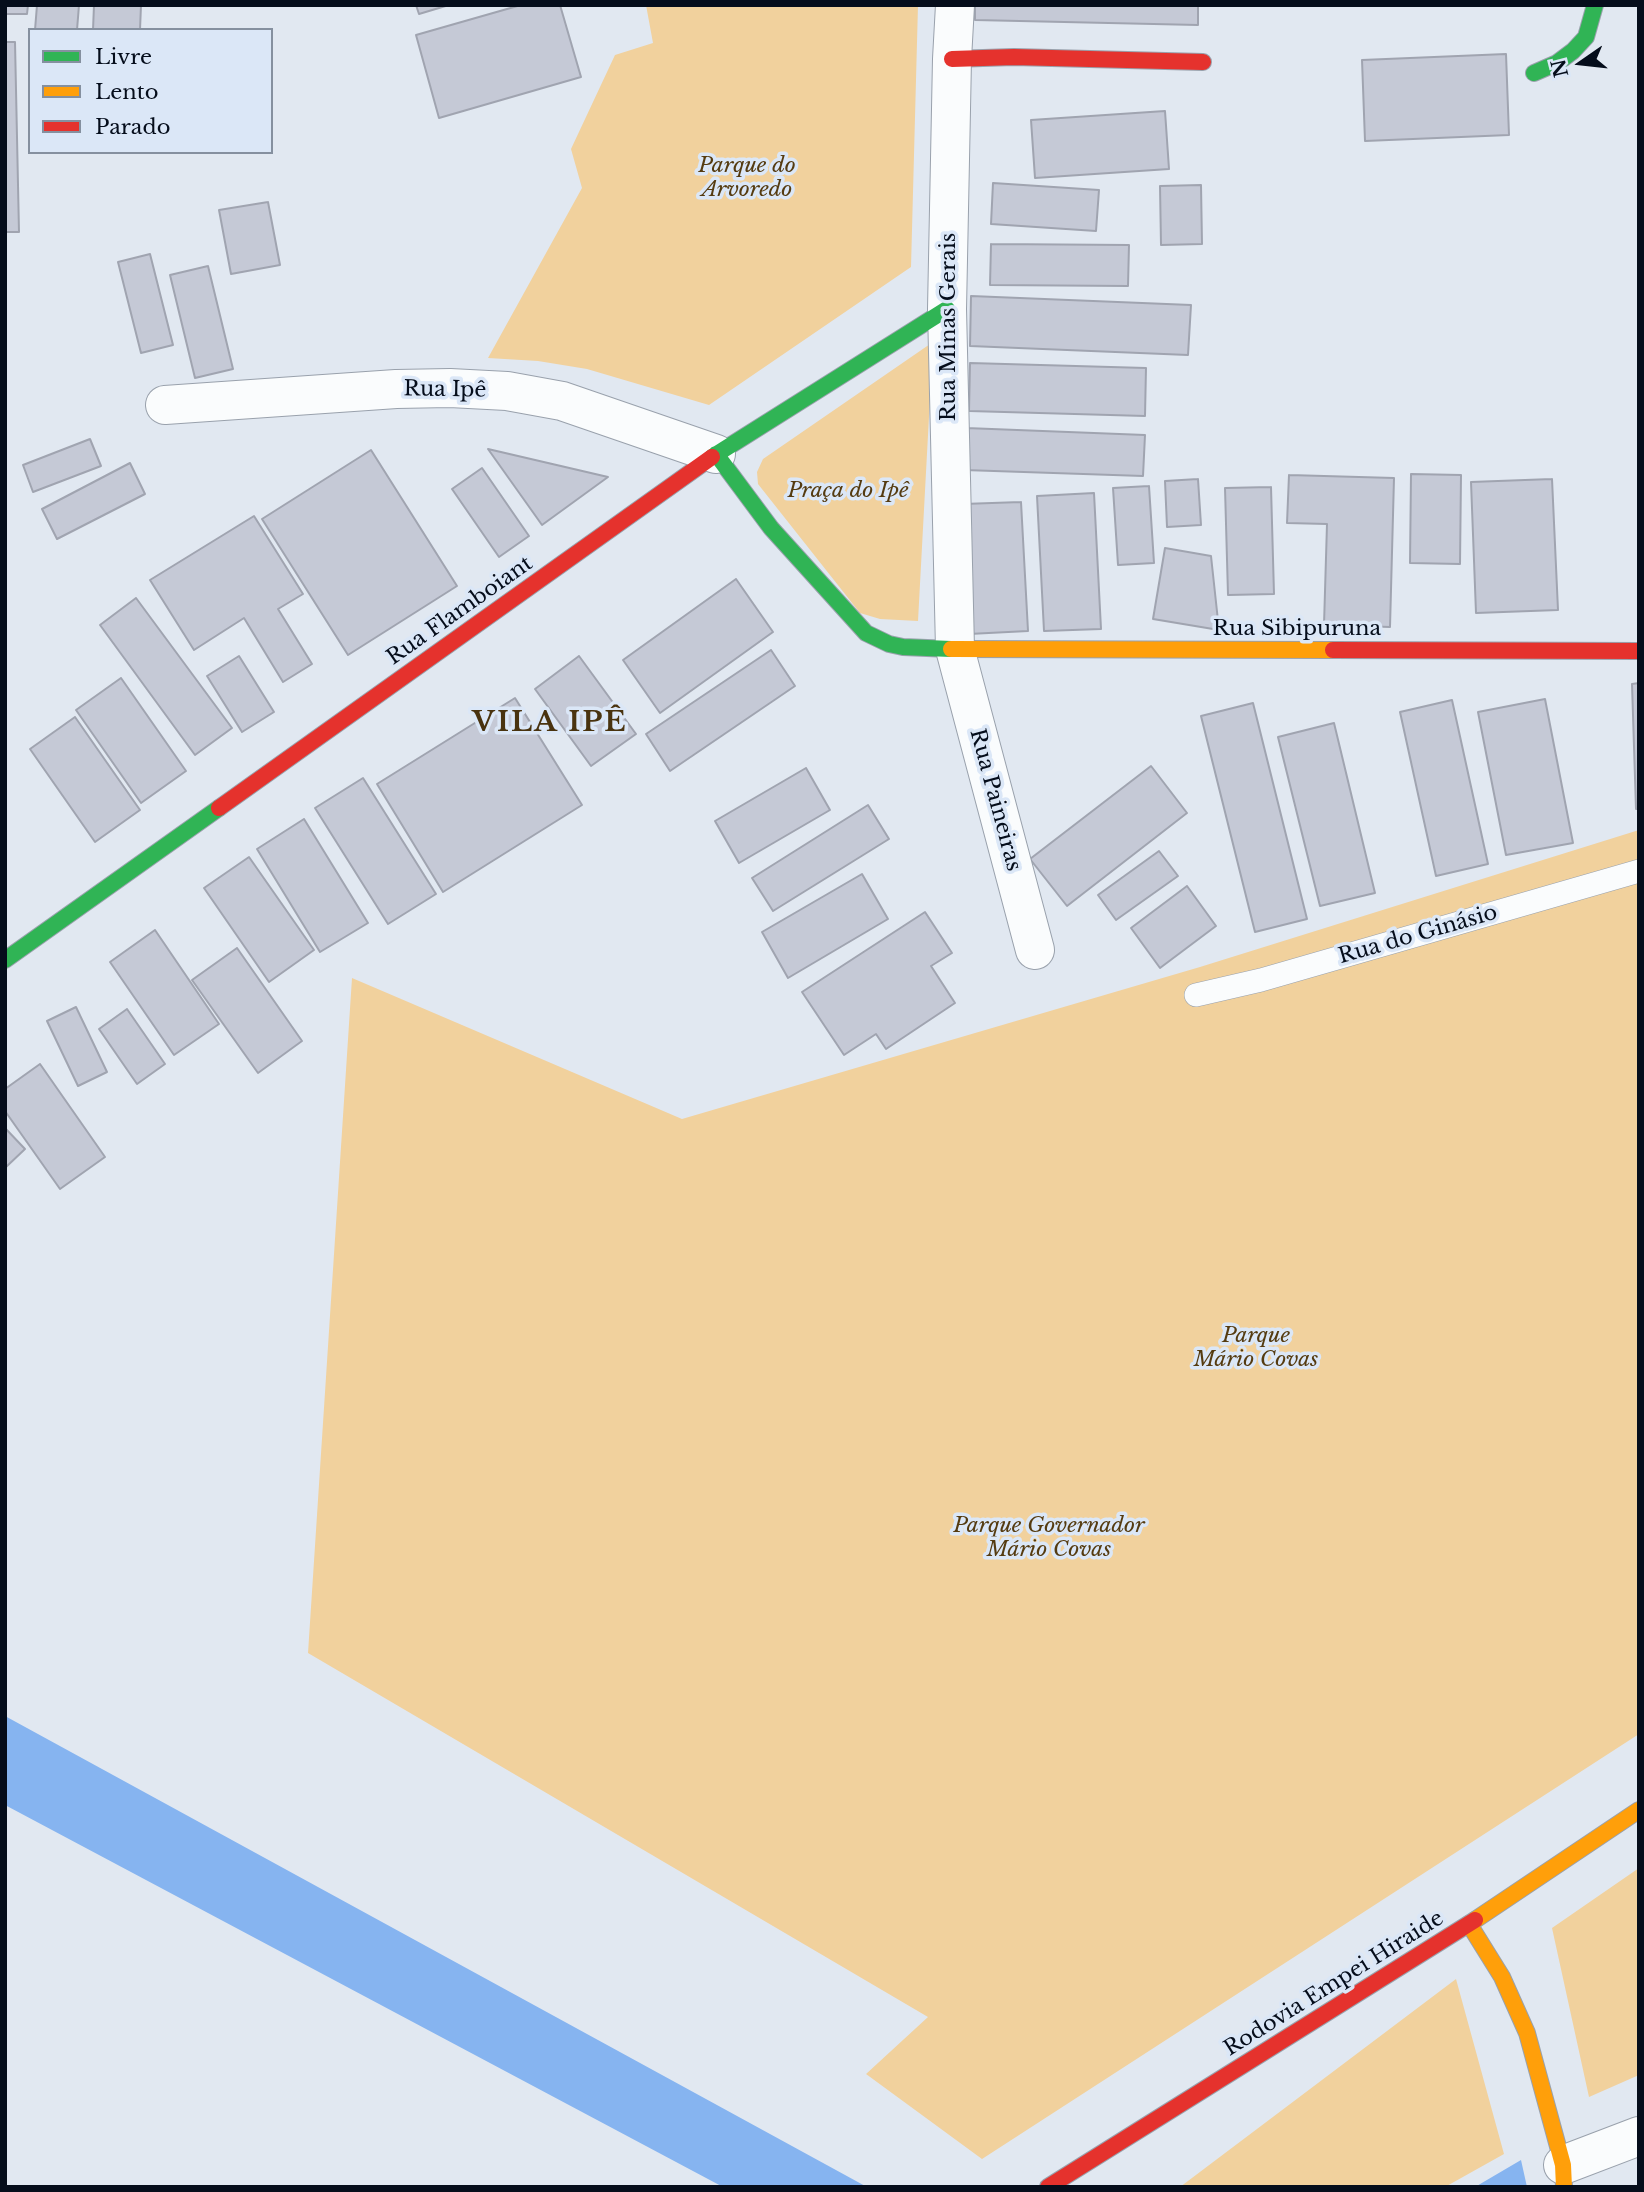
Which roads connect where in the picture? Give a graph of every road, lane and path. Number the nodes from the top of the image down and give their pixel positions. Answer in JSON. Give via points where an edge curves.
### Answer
{"nodes":[{"id":1,"x":955,"y":5,"type":"edge"},
{"id":2,"x":1595,"y":5,"type":"edge"},
{"id":3,"x":952,"y":59,"type":"junction"},
{"id":4,"x":1203,"y":62,"type":"dead end"},
{"id":5,"x":1534,"y":73,"type":"dead end"},
{"id":6,"x":947,"y":309,"type":"junction"},
{"id":7,"x":165,"y":405,"type":"dead end"},
{"id":8,"x":716,"y":454,"type":"junction"},
{"id":9,"x":955,"y":649,"type":"junction"},
{"id":10,"x":1639,"y":651,"type":"edge"},
{"id":11,"x":1639,"y":871,"type":"edge"},
{"id":12,"x":1035,"y":950,"type":"dead end"},
{"id":13,"x":5,"y":960,"type":"edge"},
{"id":14,"x":1196,"y":995,"type":"dead end"},
{"id":15,"x":1639,"y":1810,"type":"edge"},
{"id":16,"x":1469,"y":1924,"type":"junction"},
{"id":17,"x":1639,"y":2136,"type":"edge"},
{"id":18,"x":1563,"y":2176,"type":"edge"},
{"id":19,"x":1048,"y":2187,"type":"edge"}],
"edges":[{"from":1,"to":3,"type":"street","name":"Rua Minas Gerais"},
{"from":2,"to":5,"type":"street","via":[[1586,37],[1557,63]]},
{"from":3,"to":4,"type":"street"},
{"from":3,"to":6,"type":"street","name":"Rua Minas Gerais"},
{"from":6,"to":8,"type":"street","name":"Rua Flamboiant"},
{"from":6,"to":9,"type":"street","name":"Rua Minas Gerais"},
{"from":7,"to":8,"type":"street","name":"Rua Ipê","via":[[396,389],[507,391],[562,401]]},
{"from":8,"to":9,"type":"street","name":"Rua Sibipuruna","via":[[771,528],[866,633],[903,647]]},
{"from":8,"to":13,"type":"street","name":"Rua Flamboiant"},
{"from":9,"to":10,"type":"street","name":"Rua Sibipuruna"},
{"from":9,"to":12,"type":"street","name":"Rua Paineiras"},
{"from":11,"to":14,"type":"lane","name":"Rua do Ginásio"},
{"from":15,"to":16,"type":"street","name":"Rodovia Empei Hiraide"},
{"from":16,"to":18,"type":"street","via":[[1502,1977],[1527,2033],[1545,2090]]},
{"from":16,"to":19,"type":"street","name":"Rodovia Empei Hiraide"},
{"from":17,"to":18,"type":"street"}]}
